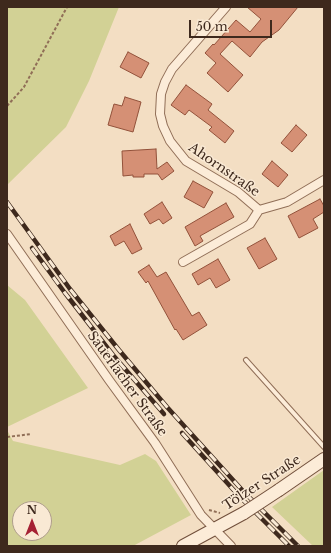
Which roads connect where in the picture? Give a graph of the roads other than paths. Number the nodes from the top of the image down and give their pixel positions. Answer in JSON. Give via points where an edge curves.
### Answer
{"nodes":[{"id":1,"x":226,"y":7,"type":"edge"},
{"id":2,"x":324,"y":180,"type":"edge"},
{"id":3,"x":259,"y":210,"type":"junction"},
{"id":4,"x":7,"y":234,"type":"edge"},
{"id":5,"x":183,"y":262,"type":"dead end"},
{"id":6,"x":246,"y":360,"type":"dead end"},
{"id":7,"x":324,"y":447,"type":"edge"},
{"id":8,"x":324,"y":459,"type":"edge"},
{"id":9,"x":215,"y":529,"type":"junction"},
{"id":10,"x":183,"y":546,"type":"edge"},
{"id":11,"x":231,"y":546,"type":"edge"}],
"edges":[{"from":1,"to":3,"type":"street","name":"Ahornstraße","via":[[172,69],[161,94],[160,114],[170,141],[186,161],[238,192]]},
{"from":2,"to":3,"type":"street","name":"Ahornstraße","via":[[287,202]]},
{"from":3,"to":5,"type":"street","name":"Ahornstraße","via":[[250,224]]},
{"from":4,"to":9,"type":"street","name":"Sauerlacher Straße","via":[[155,443],[201,515]]},
{"from":6,"to":7,"type":"lane"},
{"from":8,"to":9,"type":"main road","name":"Tölzer Straße","bridge":true,"via":[[244,513]]},
{"from":9,"to":10,"type":"main road","name":"Tölzer Straße"},
{"from":9,"to":11,"type":"street","name":"Sauerlacher Straße"}]}
